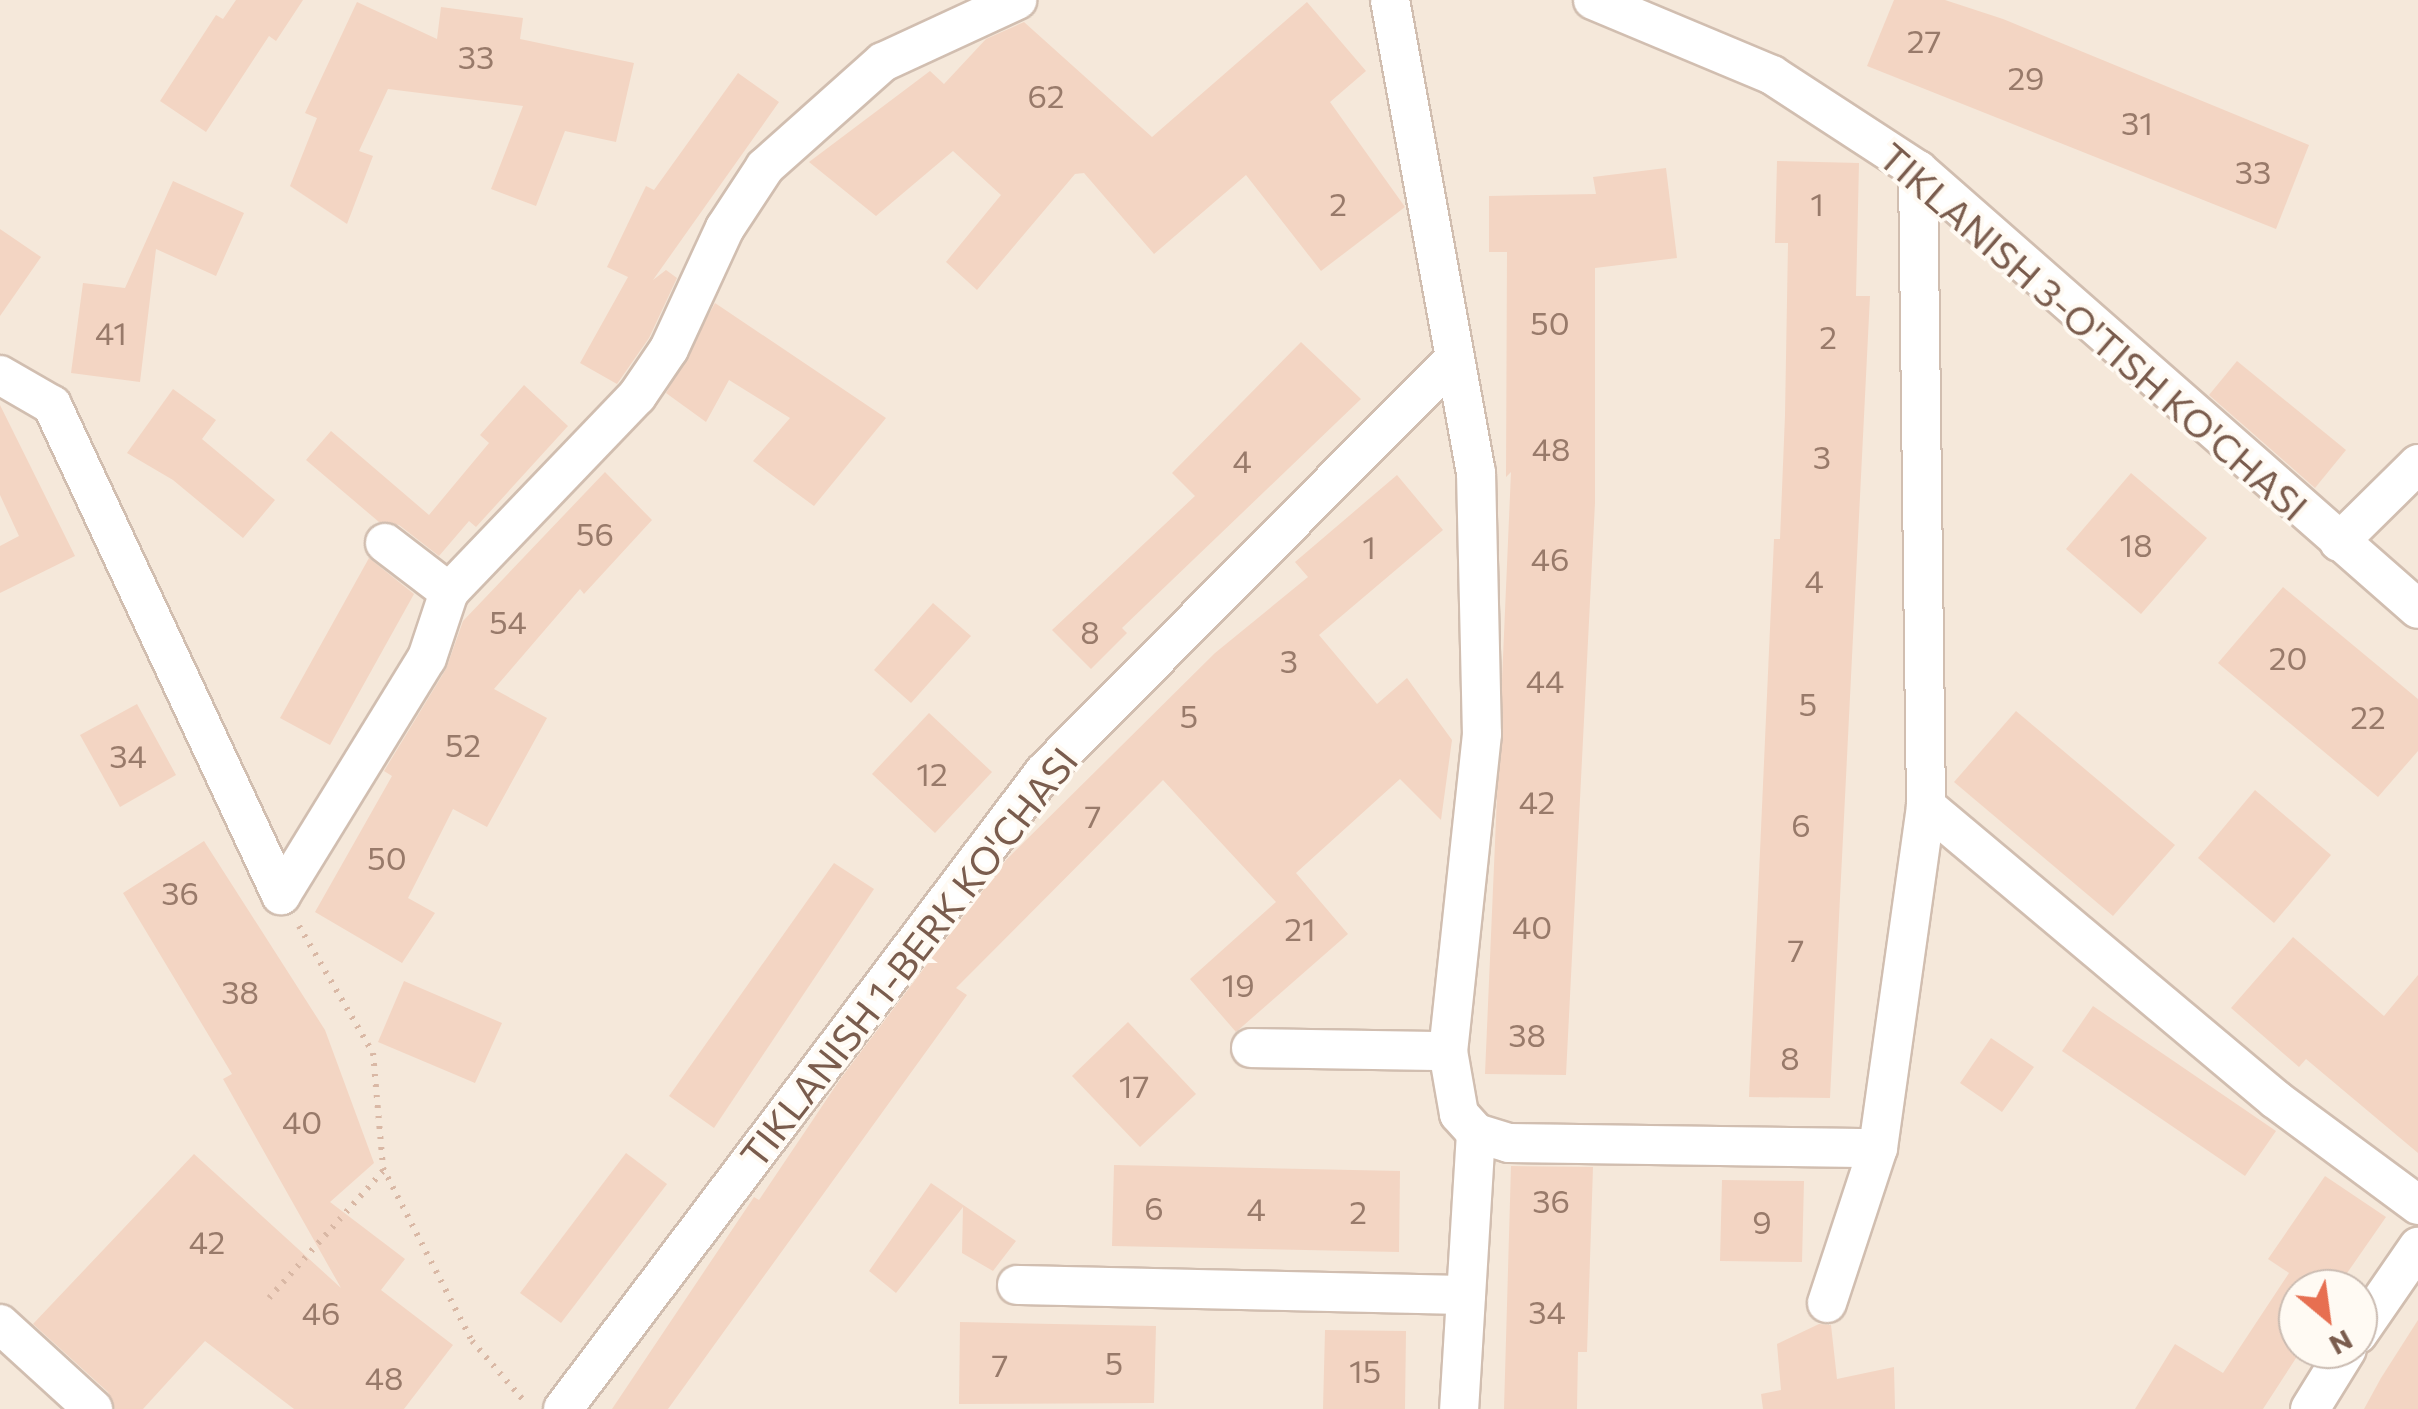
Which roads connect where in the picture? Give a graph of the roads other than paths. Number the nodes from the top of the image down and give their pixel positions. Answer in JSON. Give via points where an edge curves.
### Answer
{"nodes":[{"id":1,"x":1018,"y":0,"type":"edge"},
{"id":2,"x":1390,"y":0,"type":"edge"},
{"id":3,"x":1593,"y":0,"type":"edge"},
{"id":4,"x":1918,"y":170,"type":"junction"},
{"id":5,"x":1452,"y":361,"type":"junction"},
{"id":6,"x":0,"y":375,"type":"edge"},
{"id":7,"x":2418,"y":464,"type":"edge"},
{"id":8,"x":2339,"y":542,"type":"junction"},
{"id":9,"x":384,"y":543,"type":"dead end"},
{"id":10,"x":449,"y":592,"type":"junction"},
{"id":11,"x":2418,"y":609,"type":"edge"},
{"id":12,"x":1926,"y":806,"type":"junction"},
{"id":13,"x":1251,"y":1048,"type":"dead end"},
{"id":14,"x":1448,"y":1051,"type":"junction"},
{"id":15,"x":1476,"y":1133,"type":"junction"},
{"id":16,"x":1878,"y":1148,"type":"junction"},
{"id":17,"x":2418,"y":1205,"type":"edge"},
{"id":18,"x":2418,"y":1247,"type":"edge"},
{"id":19,"x":1017,"y":1286,"type":"dead end"},
{"id":20,"x":1466,"y":1295,"type":"junction"},
{"id":21,"x":1828,"y":1303,"type":"dead end"},
{"id":22,"x":2378,"y":1305,"type":"edge"},
{"id":23,"x":0,"y":1324,"type":"edge"},
{"id":24,"x":2335,"y":1369,"type":"edge"},
{"id":25,"x":93,"y":1409,"type":"edge"},
{"id":26,"x":563,"y":1409,"type":"edge"},
{"id":27,"x":1460,"y":1409,"type":"edge"},
{"id":28,"x":2310,"y":1409,"type":"edge"}],
"edges":[{"from":1,"to":10,"type":"street","via":[[883,62],[765,167],[725,228],[670,349],[637,396]]},
{"from":2,"to":5,"type":"street"},
{"from":3,"to":4,"type":"street","name":"TIKLANISH 3-O'TISH KO'CHASI","via":[[1772,74]]},
{"from":4,"to":8,"type":"street","name":"TIKLANISH 3-O'TISH KO'CHASI"},
{"from":4,"to":12,"type":"street"},
{"from":5,"to":14,"type":"street","via":[[1476,472],[1482,734]]},
{"from":5,"to":26,"type":"street","name":"TIKLANISH 1-BERK KO'CHASI","via":[[1044,772]]},
{"from":6,"to":10,"type":"street","via":[[52,405],[280,895],[427,658]]},
{"from":7,"to":8,"type":"street"},
{"from":8,"to":11,"type":"street","name":"TIKLANISH 3-O'TISH KO'CHASI"},
{"from":9,"to":10,"type":"street"},
{"from":12,"to":16,"type":"street"},
{"from":12,"to":17,"type":"street","via":[[2275,1099]]},
{"from":13,"to":14,"type":"street"},
{"from":14,"to":15,"type":"street","via":[[1459,1114]]},
{"from":15,"to":16,"type":"street","via":[[1509,1143]]},
{"from":15,"to":20,"type":"street"},
{"from":16,"to":21,"type":"street"},
{"from":18,"to":22,"type":"street"},
{"from":19,"to":20,"type":"street"},
{"from":20,"to":27,"type":"street"},
{"from":23,"to":25,"type":"street"},
{"from":24,"to":28,"type":"street"}]}
